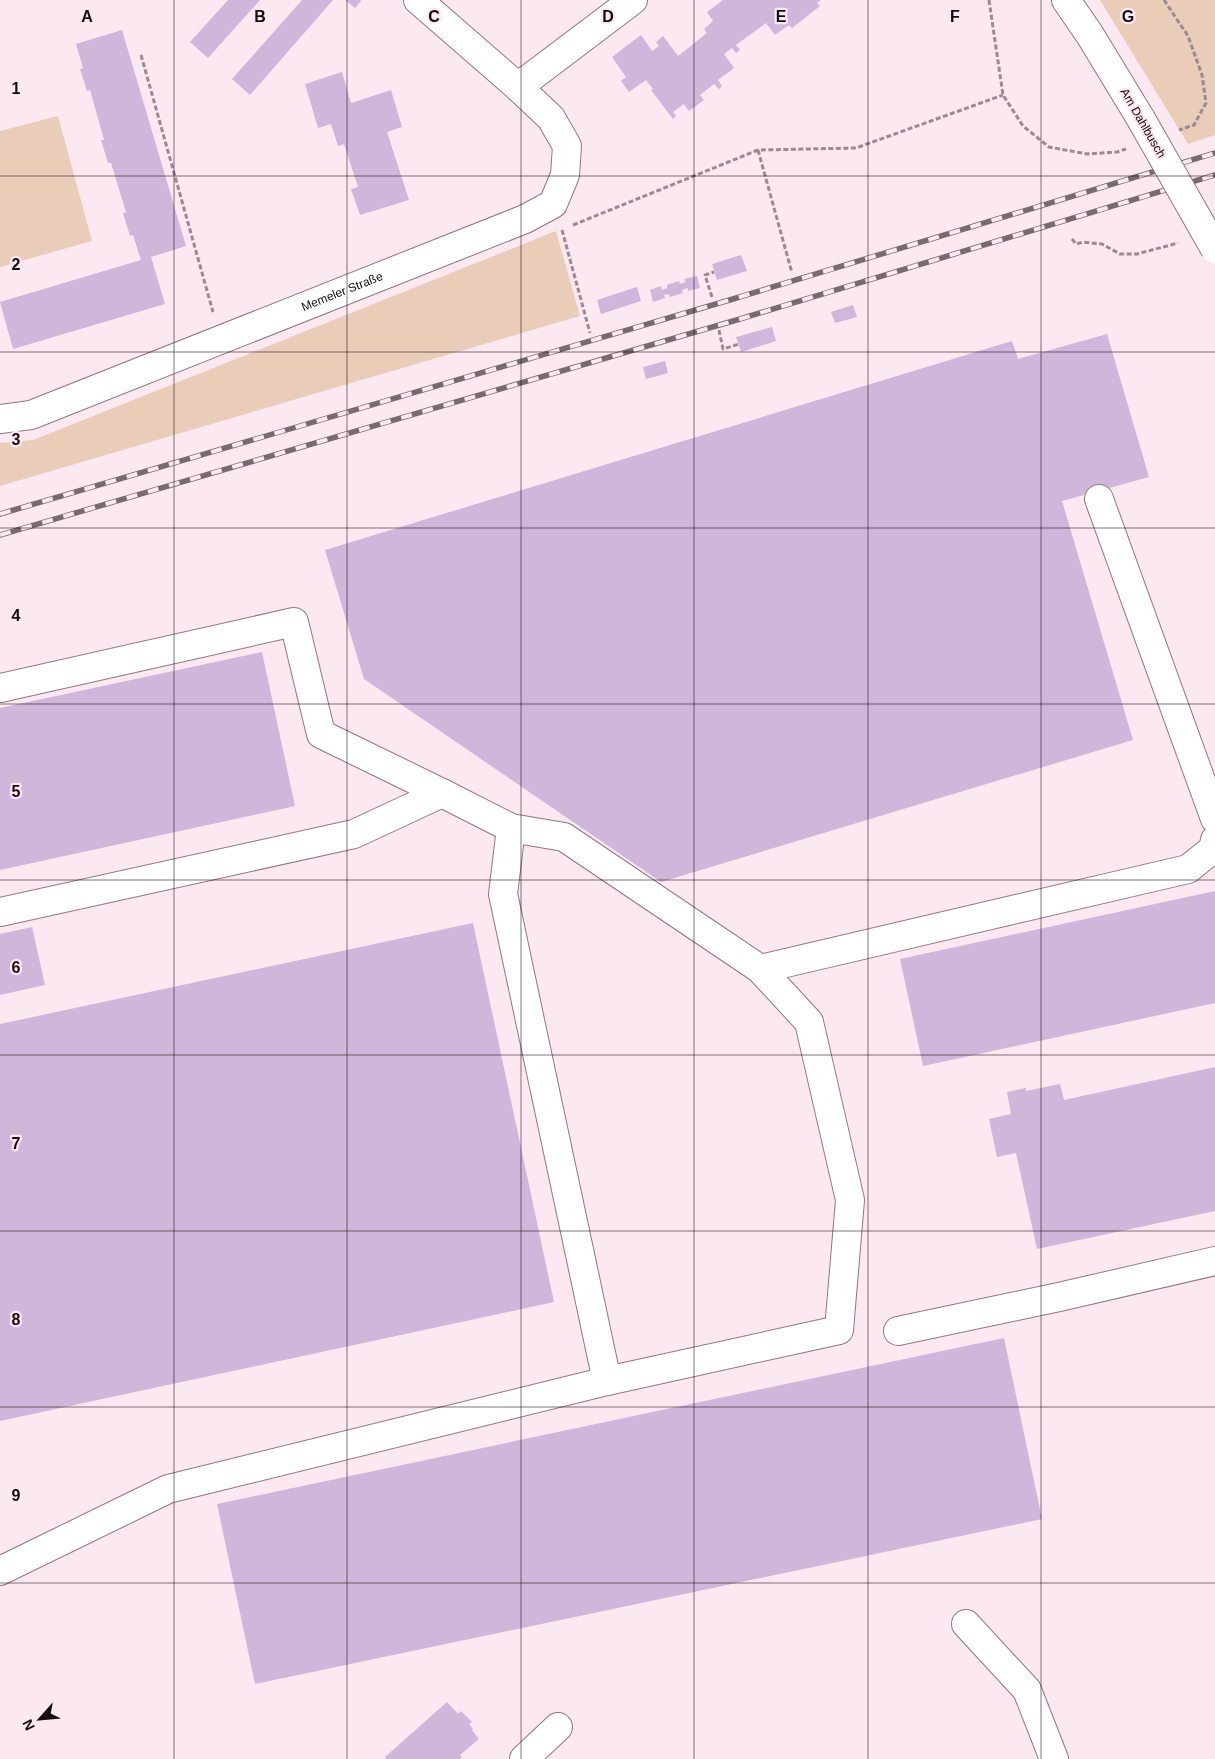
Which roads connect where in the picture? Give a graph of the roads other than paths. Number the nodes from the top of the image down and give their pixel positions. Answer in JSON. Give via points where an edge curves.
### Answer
{"nodes":[{"id":1,"x":418,"y":0,"type":"edge"},
{"id":2,"x":633,"y":0,"type":"edge"},
{"id":3,"x":1066,"y":0,"type":"edge"},
{"id":4,"x":518,"y":87,"type":"junction"},
{"id":5,"x":1215,"y":249,"type":"edge"},
{"id":6,"x":0,"y":419,"type":"edge"},
{"id":7,"x":1099,"y":499,"type":"dead end"},
{"id":8,"x":0,"y":688,"type":"edge"},
{"id":9,"x":442,"y":793,"type":"junction"},
{"id":10,"x":1215,"y":819,"type":"edge"},
{"id":11,"x":511,"y":828,"type":"junction"},
{"id":12,"x":1215,"y":840,"type":"edge"},
{"id":13,"x":0,"y":912,"type":"edge"},
{"id":14,"x":760,"y":969,"type":"junction"},
{"id":15,"x":1215,"y":1261,"type":"edge"},
{"id":16,"x":898,"y":1331,"type":"dead end"},
{"id":17,"x":607,"y":1381,"type":"junction"},
{"id":18,"x":0,"y":1571,"type":"edge"},
{"id":19,"x":966,"y":1624,"type":"dead end"},
{"id":20,"x":558,"y":1727,"type":"dead end"},
{"id":21,"x":524,"y":1759,"type":"edge"},
{"id":22,"x":1054,"y":1759,"type":"edge"}],
"edges":[{"from":1,"to":4,"type":"street"},
{"from":2,"to":4,"type":"street"},
{"from":3,"to":5,"type":"street","name":"Am Dahlbusch","bridge":true,"via":[[1141,119]]},
{"from":4,"to":6,"type":"street","name":"Memeler Straße","via":[[551,118],[567,146],[565,175],[553,204],[525,219],[31,415]]},
{"from":7,"to":10,"type":"street"},
{"from":8,"to":9,"type":"street","via":[[294,622],[322,734]]},
{"from":9,"to":11,"type":"street"},
{"from":9,"to":13,"type":"street","via":[[354,834]]},
{"from":11,"to":14,"type":"street","via":[[564,837]]},
{"from":11,"to":17,"type":"street","via":[[503,894]]},
{"from":12,"to":14,"type":"street","via":[[1213,849],[1188,869]]},
{"from":14,"to":17,"type":"street","via":[[809,1022],[850,1200],[839,1330]]},
{"from":15,"to":16,"type":"street"},
{"from":17,"to":18,"type":"street","via":[[168,1489]]},
{"from":19,"to":22,"type":"street","via":[[1027,1690]]},
{"from":20,"to":21,"type":"street"}]}
